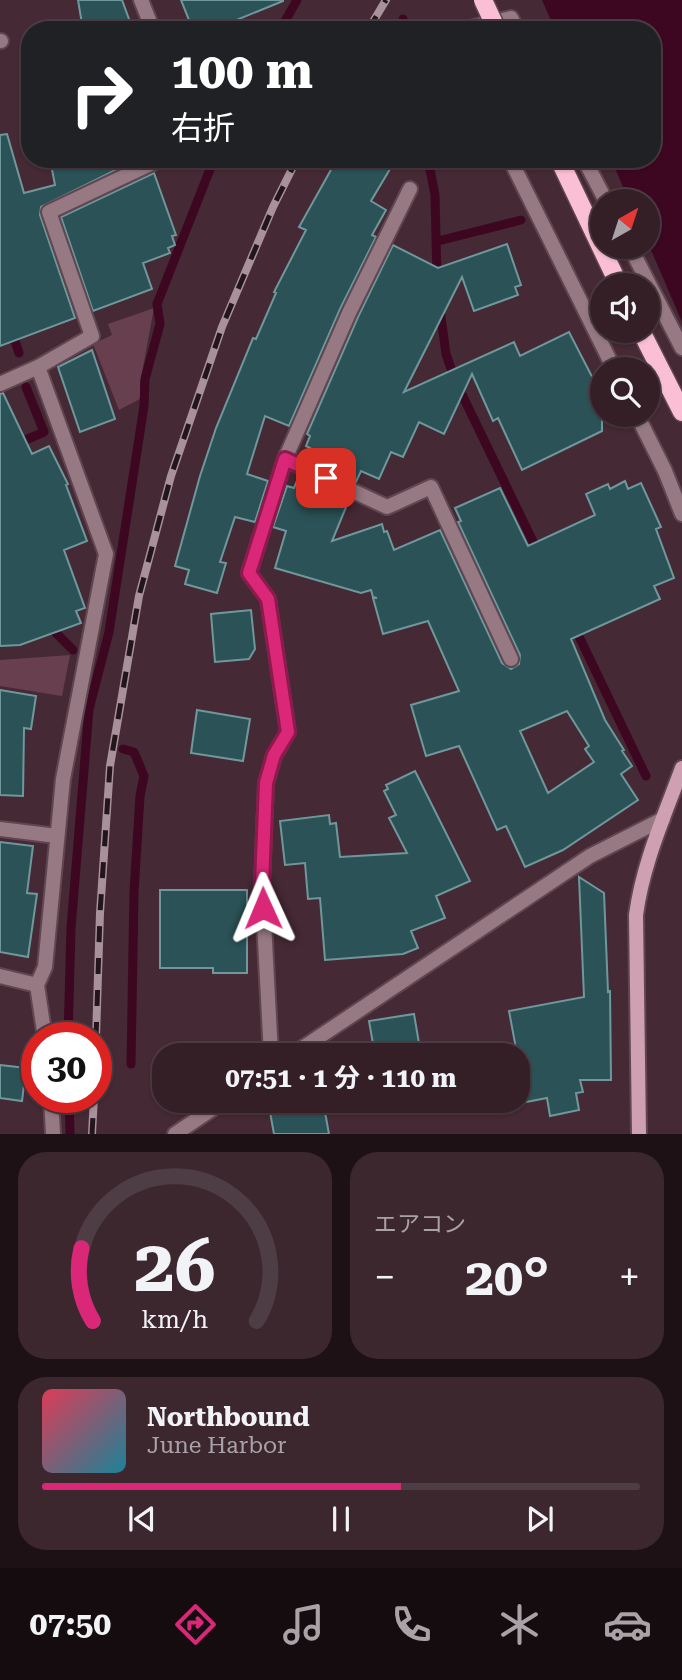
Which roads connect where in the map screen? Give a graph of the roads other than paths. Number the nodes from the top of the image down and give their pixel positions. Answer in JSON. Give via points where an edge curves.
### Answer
{"nodes":[{"id":1,"x":141,"y":0,"type":"edge"},
{"id":2,"x":483,"y":0,"type":"edge"},
{"id":3,"x":149,"y":21,"type":"edge"},
{"id":4,"x":493,"y":21,"type":"edge"},
{"id":5,"x":142,"y":168,"type":"edge"},
{"id":6,"x":514,"y":168,"type":"edge"},
{"id":7,"x":563,"y":168,"type":"edge"},
{"id":8,"x":589,"y":168,"type":"edge"},
{"id":9,"x":410,"y":189,"type":"dead end"},
{"id":10,"x":600,"y":189,"type":"edge"},
{"id":11,"x":635,"y":259,"type":"edge"},
{"id":12,"x":613,"y":273,"type":"edge"},
{"id":13,"x":647,"y":343,"type":"edge"},
{"id":14,"x":682,"y":348,"type":"edge"},
{"id":15,"x":608,"y":357,"type":"edge"},
{"id":16,"x":38,"y":367,"type":"junction"},
{"id":17,"x":0,"y":384,"type":"edge"},
{"id":18,"x":682,"y":412,"type":"edge"},
{"id":19,"x":643,"y":427,"type":"edge"},
{"id":20,"x":285,"y":459,"type":"junction"},
{"id":21,"x":682,"y":514,"type":"edge"},
{"id":22,"x":511,"y":659,"type":"dead end"},
{"id":23,"x":682,"y":768,"type":"edge"},
{"id":24,"x":663,"y":819,"type":"junction"},
{"id":25,"x":0,"y":829,"type":"edge"},
{"id":26,"x":57,"y":836,"type":"junction"},
{"id":27,"x":0,"y":976,"type":"edge"},
{"id":28,"x":37,"y":985,"type":"junction"},
{"id":29,"x":43,"y":1022,"type":"edge"},
{"id":30,"x":270,"y":1043,"type":"edge"},
{"id":31,"x":310,"y":1043,"type":"edge"},
{"id":32,"x":52,"y":1113,"type":"edge"},
{"id":33,"x":206,"y":1113,"type":"edge"},
{"id":34,"x":53,"y":1134,"type":"edge"},
{"id":35,"x":175,"y":1134,"type":"edge"},
{"id":36,"x":639,"y":1134,"type":"edge"}],
"edges":[{"from":1,"to":3,"type":"street"},
{"from":2,"to":4,"type":"main road","bridge":true},
{"from":5,"to":16,"type":"street","via":[[49,212],[92,336]]},
{"from":6,"to":15,"type":"street"},
{"from":7,"to":12,"type":"main road"},
{"from":8,"to":10,"type":"street"},
{"from":9,"to":20,"type":"street"},
{"from":11,"to":14,"type":"street"},
{"from":13,"to":18,"type":"main road"},
{"from":16,"to":17,"type":"street"},
{"from":16,"to":26,"type":"street","via":[[106,554],[63,779]]},
{"from":19,"to":21,"type":"street"},
{"from":20,"to":22,"type":"street","via":[[387,507],[431,487]]},
{"from":20,"to":30,"type":"street","via":[[249,573],[268,599],[288,732],[274,755],[266,783],[262,884]]},
{"from":23,"to":24,"type":"street"},
{"from":24,"to":31,"type":"street","via":[[590,856]]},
{"from":24,"to":36,"type":"street","via":[[647,861],[636,915]]},
{"from":25,"to":26,"type":"street"},
{"from":26,"to":28,"type":"street","via":[[45,967]]},
{"from":27,"to":28,"type":"street"},
{"from":28,"to":29,"type":"street"},
{"from":32,"to":34,"type":"street"},
{"from":33,"to":35,"type":"street"}]}
